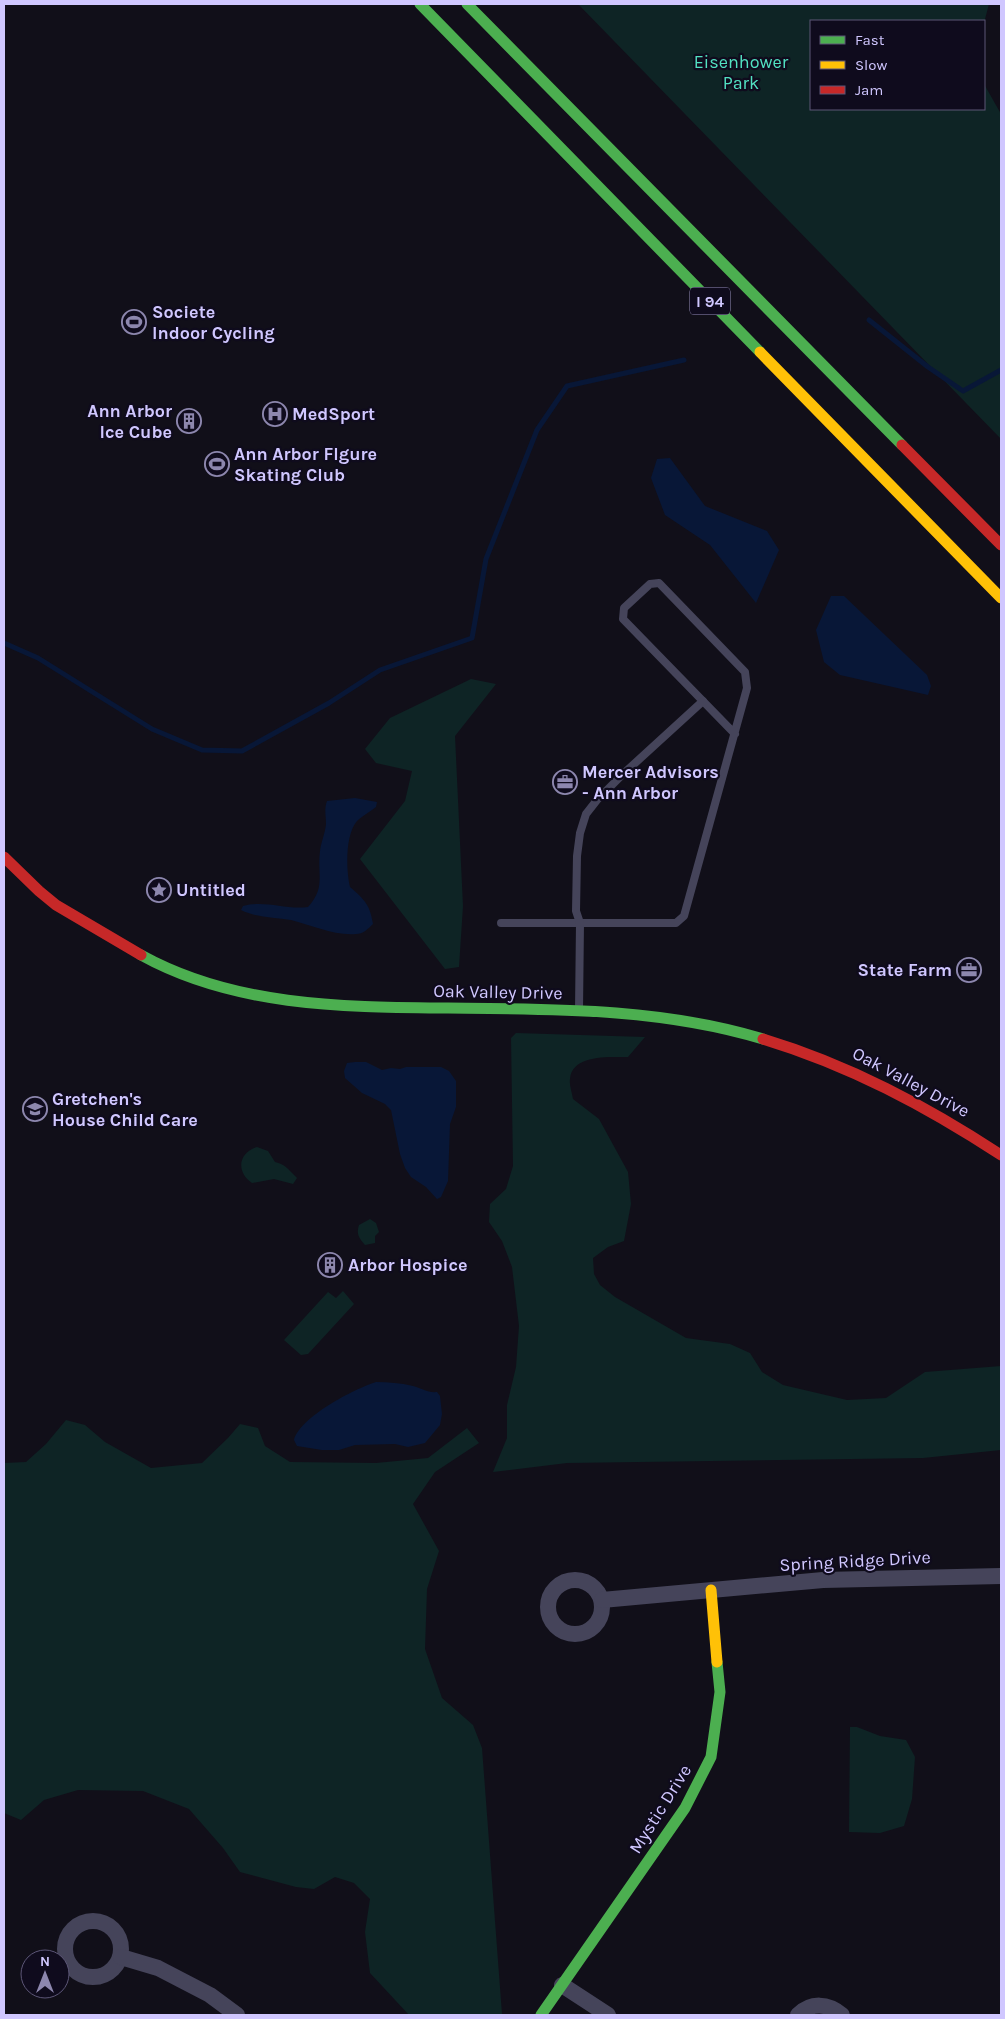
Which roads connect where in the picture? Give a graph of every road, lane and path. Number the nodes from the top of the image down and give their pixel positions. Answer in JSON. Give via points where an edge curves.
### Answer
{"nodes":[{"id":1,"x":420,"y":4,"type":"edge"},
{"id":2,"x":467,"y":4,"type":"edge"},
{"id":3,"x":1001,"y":545,"type":"edge"},
{"id":4,"x":1001,"y":598,"type":"edge"},
{"id":5,"x":703,"y":701,"type":"junction"},
{"id":6,"x":735,"y":734,"type":"junction"},
{"id":7,"x":4,"y":857,"type":"edge"},
{"id":8,"x":501,"y":922,"type":"dead end"},
{"id":9,"x":580,"y":923,"type":"junction"},
{"id":10,"x":579,"y":1011,"type":"junction"},
{"id":11,"x":1001,"y":1155,"type":"edge"},
{"id":12,"x":1001,"y":1576,"type":"edge"},
{"id":13,"x":711,"y":1590,"type":"junction"},
{"id":14,"x":602,"y":1600,"type":"dead end"},
{"id":15,"x":121,"y":1957,"type":"dead end"},
{"id":16,"x":562,"y":1986,"type":"junction"},
{"id":17,"x":237,"y":2015,"type":"edge"},
{"id":18,"x":541,"y":2015,"type":"edge"},
{"id":19,"x":608,"y":2015,"type":"edge"},
{"id":20,"x":798,"y":2015,"type":"edge"},
{"id":21,"x":842,"y":2015,"type":"edge"}],
"edges":[{"from":1,"to":4,"type":"main road","number":"I 94"},
{"from":2,"to":3,"type":"main road","number":"I 94"},
{"from":5,"to":6,"type":"lane"},
{"from":5,"to":6,"type":"lane","via":[[622,619],[624,608],[650,584],[659,584],[746,672],[748,688]]},
{"from":5,"to":9,"type":"lane","via":[[622,775],[586,814],[577,856],[576,911]]},
{"from":6,"to":9,"type":"lane","via":[[684,916],[676,923]]},
{"from":7,"to":10,"type":"main road","name":"Oak Valley Drive","via":[[40,892],[99,931],[167,968],[226,987],[274,998],[343,1006]]},
{"from":8,"to":9,"type":"lane"},
{"from":9,"to":10,"type":"lane"},
{"from":10,"to":11,"type":"main road","name":"Oak Valley Drive","via":[[651,1016],[703,1024],[762,1038],[841,1064],[905,1095]]},
{"from":12,"to":13,"type":"street","name":"Spring Ridge Drive","via":[[823,1580]]},
{"from":13,"to":14,"type":"street","name":"Spring Ridge Drive"},
{"from":13,"to":16,"type":"main road","name":"Mystic Drive","via":[[720,1692],[711,1757],[685,1808]]},
{"from":15,"to":17,"type":"street","via":[[158,1968],[210,1995]]},
{"from":16,"to":18,"type":"main road","name":"Mystic Drive"},
{"from":16,"to":19,"type":"street"},
{"from":20,"to":21,"type":"street","via":[[814,2005],[825,2005]]}]}
